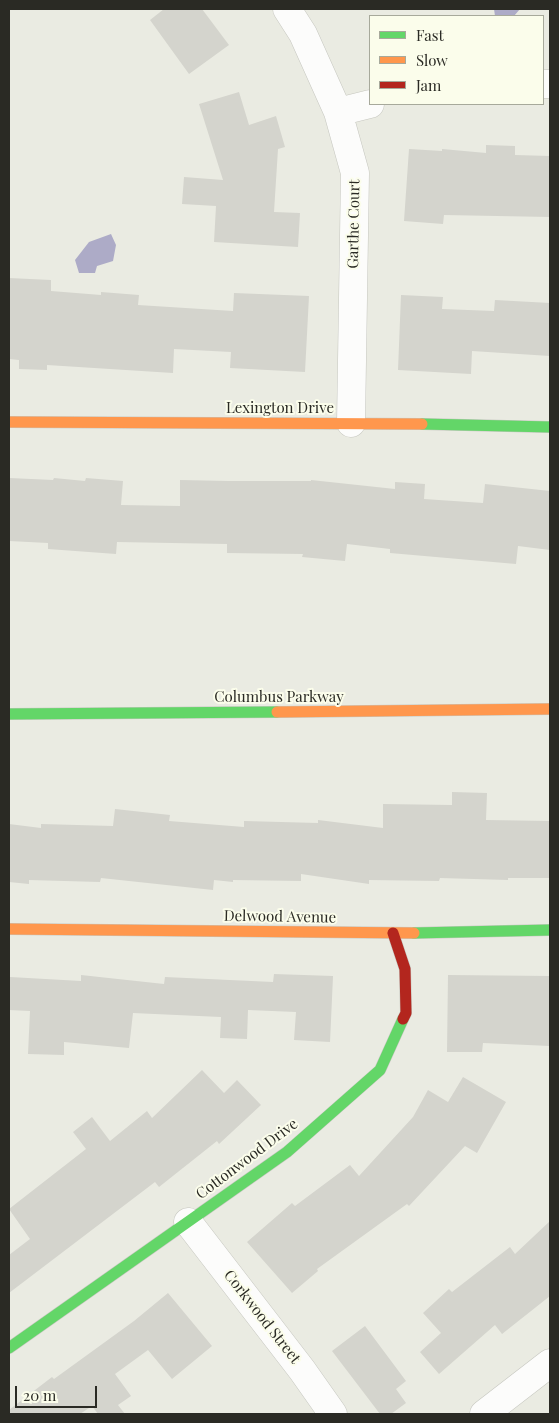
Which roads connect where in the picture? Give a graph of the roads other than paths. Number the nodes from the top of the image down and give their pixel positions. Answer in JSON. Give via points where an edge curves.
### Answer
{"nodes":[{"id":1,"x":287,"y":9,"type":"edge"},
{"id":2,"x":369,"y":104,"type":"edge"},
{"id":3,"x":338,"y":112,"type":"junction"},
{"id":4,"x":9,"y":422,"type":"edge"},
{"id":5,"x":351,"y":423,"type":"junction"},
{"id":6,"x":550,"y":427,"type":"edge"},
{"id":7,"x":550,"y":709,"type":"edge"},
{"id":8,"x":9,"y":714,"type":"edge"},
{"id":9,"x":9,"y":929,"type":"edge"},
{"id":10,"x":550,"y":930,"type":"edge"},
{"id":11,"x":393,"y":933,"type":"junction"},
{"id":12,"x":188,"y":1222,"type":"junction"},
{"id":13,"x":9,"y":1348,"type":"edge"},
{"id":14,"x":550,"y":1363,"type":"edge"},
{"id":15,"x":333,"y":1414,"type":"edge"},
{"id":16,"x":484,"y":1414,"type":"edge"}],
"edges":[{"from":1,"to":3,"type":"street","name":"Garthe Court","via":[[303,34]]},
{"from":2,"to":3,"type":"street"},
{"from":3,"to":5,"type":"street","name":"Garthe Court","via":[[355,173]]},
{"from":4,"to":5,"type":"street","name":"Lexington Drive"},
{"from":5,"to":6,"type":"street","name":"Lexington Drive"},
{"from":7,"to":8,"type":"street","name":"Columbus Parkway"},
{"from":9,"to":11,"type":"street","name":"Delwood Avenue"},
{"from":10,"to":11,"type":"street","name":"Delwood Avenue"},
{"from":11,"to":12,"type":"street","name":"Cottonwood Drive","via":[[405,969],[406,1013],[380,1070],[287,1152]]},
{"from":12,"to":13,"type":"street","name":"Cottonwood Drive"},
{"from":12,"to":15,"type":"street","name":"Corkwood Street"},
{"from":14,"to":16,"type":"street"}]}
